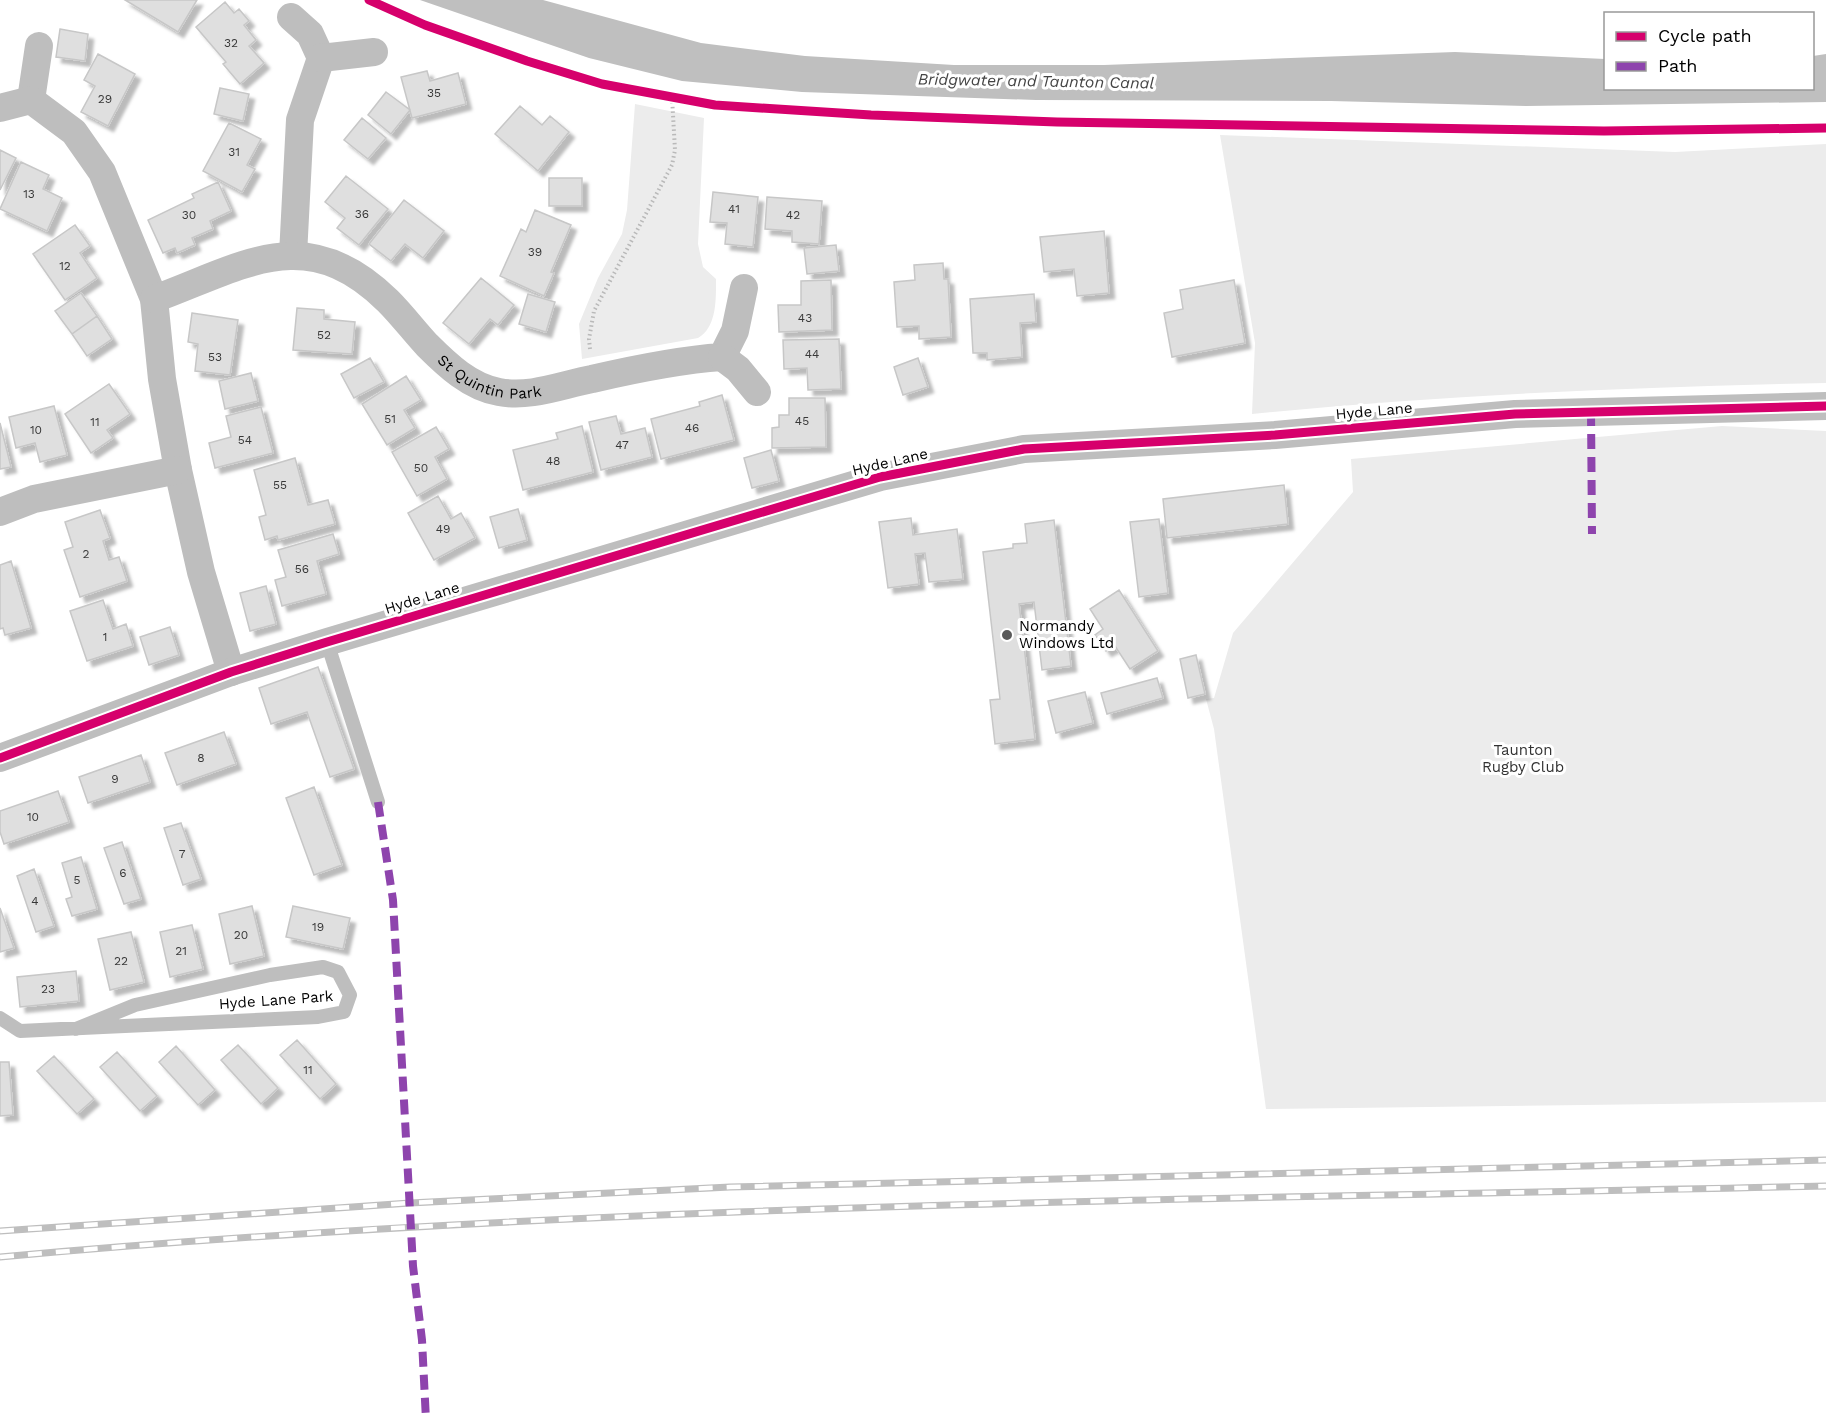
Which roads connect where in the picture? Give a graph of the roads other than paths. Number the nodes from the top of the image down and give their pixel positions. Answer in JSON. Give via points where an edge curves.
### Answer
{"nodes":[{"id":1,"x":291,"y":17,"type":"dead end"},
{"id":2,"x":39,"y":46,"type":"dead end"},
{"id":3,"x":374,"y":51,"type":"dead end"},
{"id":4,"x":321,"y":58,"type":"junction"},
{"id":5,"x":31,"y":100,"type":"junction"},
{"id":6,"x":0,"y":108,"type":"edge"},
{"id":7,"x":293,"y":255,"type":"junction"},
{"id":8,"x":744,"y":288,"type":"dead end"},
{"id":9,"x":154,"y":299,"type":"junction"},
{"id":10,"x":722,"y":357,"type":"junction"},
{"id":11,"x":757,"y":392,"type":"dead end"},
{"id":12,"x":1826,"y":406,"type":"edge"},
{"id":13,"x":178,"y":470,"type":"junction"},
{"id":14,"x":0,"y":512,"type":"edge"},
{"id":15,"x":327,"y":642,"type":"junction"},
{"id":16,"x":231,"y":672,"type":"junction"},
{"id":17,"x":0,"y":758,"type":"edge"},
{"id":18,"x":378,"y":802,"type":"dead end"},
{"id":19,"x":0,"y":1018,"type":"edge"},
{"id":20,"x":75,"y":1029,"type":"junction"}],
"edges":[{"from":1,"to":4,"type":"street","via":[[310,34]]},
{"from":2,"to":5,"type":"street"},
{"from":3,"to":4,"type":"street"},
{"from":4,"to":7,"type":"street","via":[[300,120]]},
{"from":5,"to":6,"type":"street"},
{"from":5,"to":9,"type":"street","via":[[74,132],[102,172]]},
{"from":7,"to":9,"type":"street","name":"St Quintin Park","via":[[241,264]]},
{"from":7,"to":10,"type":"street","name":"St Quintin Park","via":[[323,261],[354,274],[387,300],[446,364],[497,392],[525,395],[684,360]]},
{"from":8,"to":10,"type":"street","via":[[735,330]]},
{"from":9,"to":13,"type":"street","via":[[162,379]]},
{"from":10,"to":11,"type":"street"},
{"from":12,"to":15,"type":"street","name":"Hyde Lane","via":[[1515,414],[1275,435],[1024,449],[880,477]]},
{"from":13,"to":14,"type":"street","via":[[34,499]]},
{"from":13,"to":16,"type":"street","via":[[201,572]]},
{"from":15,"to":16,"type":"street","name":"Hyde Lane"},
{"from":15,"to":18,"type":"lane"},
{"from":16,"to":17,"type":"street","name":"Hyde Lane"},
{"from":19,"to":20,"type":"lane","name":"Hyde Lane Park","via":[[20,1031]]},
{"from":20,"to":20,"type":"lane","name":"Hyde Lane Park","via":[[318,1017],[344,1012],[350,995],[338,972],[323,967],[135,1005]]}]}
